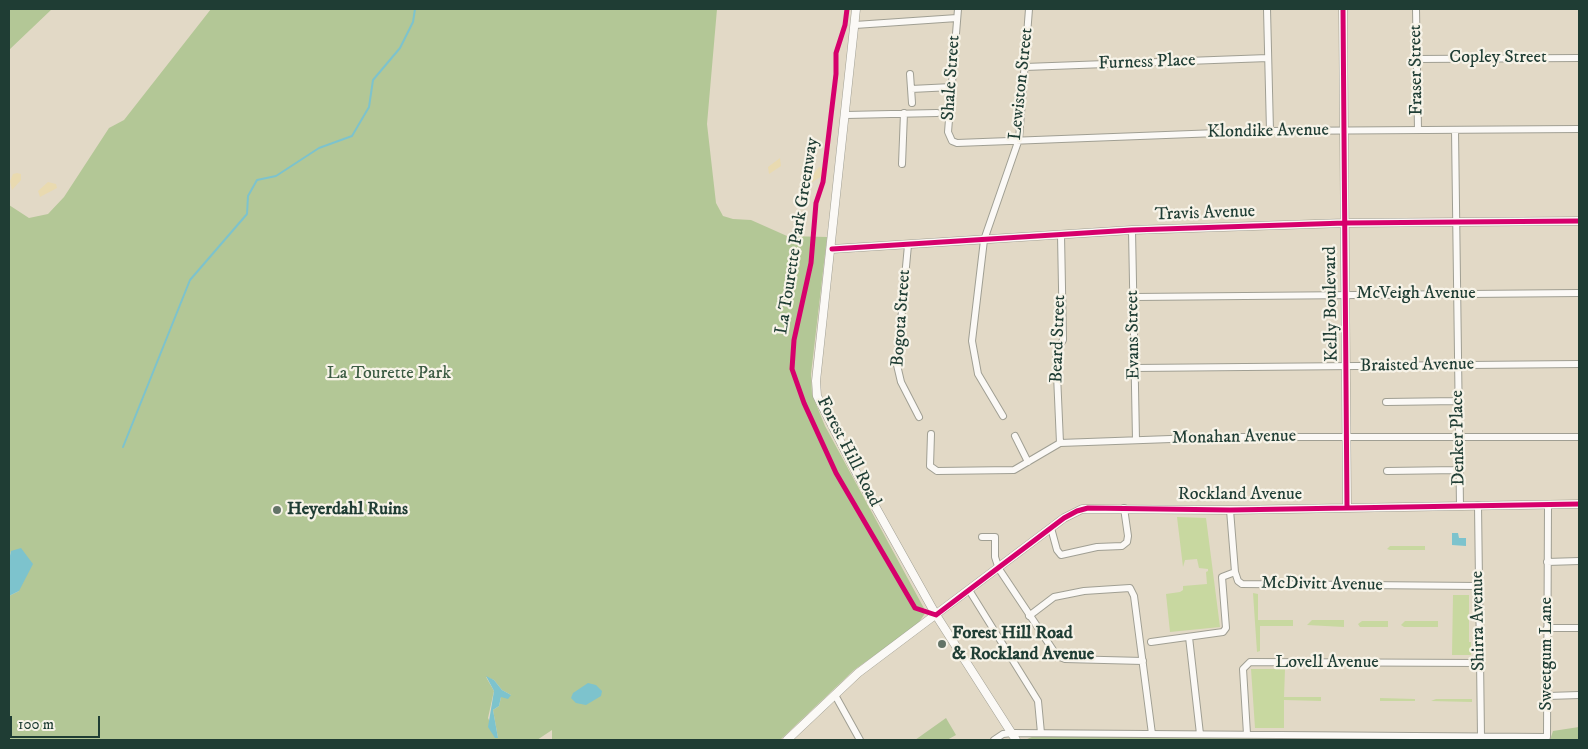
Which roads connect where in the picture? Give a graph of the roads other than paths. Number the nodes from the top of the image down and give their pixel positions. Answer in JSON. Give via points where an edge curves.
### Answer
{"nodes":[{"id":1,"x":856,"y":9,"type":"edge"},
{"id":2,"x":958,"y":9,"type":"edge"},
{"id":3,"x":1029,"y":9,"type":"edge"},
{"id":4,"x":1267,"y":9,"type":"edge"},
{"id":5,"x":1343,"y":9,"type":"edge"},
{"id":6,"x":1416,"y":9,"type":"edge"},
{"id":7,"x":957,"y":18,"type":"junction"},
{"id":8,"x":855,"y":24,"type":"junction"},
{"id":9,"x":1268,"y":58,"type":"junction"},
{"id":10,"x":1579,"y":58,"type":"edge"},
{"id":11,"x":1417,"y":59,"type":"junction"},
{"id":12,"x":1025,"y":67,"type":"junction"},
{"id":13,"x":910,"y":74,"type":"dead end"},
{"id":14,"x":952,"y":87,"type":"junction"},
{"id":15,"x":911,"y":89,"type":"junction"},
{"id":16,"x":912,"y":103,"type":"dead end"},
{"id":17,"x":904,"y":113,"type":"junction"},
{"id":18,"x":937,"y":113,"type":"dead end"},
{"id":19,"x":846,"y":115,"type":"junction"},
{"id":20,"x":1579,"y":129,"type":"edge"},
{"id":21,"x":1418,"y":130,"type":"junction"},
{"id":22,"x":1455,"y":130,"type":"junction"},
{"id":23,"x":1343,"y":131,"type":"junction"},
{"id":24,"x":1270,"y":132,"type":"junction"},
{"id":25,"x":1019,"y":139,"type":"junction"},
{"id":26,"x":958,"y":143,"type":"joint"},
{"id":27,"x":902,"y":164,"type":"dead end"},
{"id":28,"x":1579,"y":221,"type":"edge"},
{"id":29,"x":1456,"y":222,"type":"junction"},
{"id":30,"x":1344,"y":223,"type":"junction"},
{"id":31,"x":1132,"y":230,"type":"junction"},
{"id":32,"x":1061,"y":235,"type":"junction"},
{"id":33,"x":984,"y":240,"type":"junction"},
{"id":34,"x":908,"y":245,"type":"junction"},
{"id":35,"x":832,"y":249,"type":"junction"},
{"id":36,"x":1579,"y":293,"type":"edge"},
{"id":37,"x":1457,"y":294,"type":"junction"},
{"id":38,"x":1346,"y":295,"type":"junction"},
{"id":39,"x":1134,"y":297,"type":"junction"},
{"id":40,"x":1579,"y":364,"type":"edge"},
{"id":41,"x":1458,"y":365,"type":"junction"},
{"id":42,"x":1346,"y":366,"type":"junction"},
{"id":43,"x":1134,"y":368,"type":"junction"},
{"id":44,"x":1458,"y":401,"type":"junction"},
{"id":45,"x":1386,"y":402,"type":"dead end"},
{"id":46,"x":1003,"y":416,"type":"dead end"},
{"id":47,"x":918,"y":417,"type":"dead end"},
{"id":48,"x":931,"y":434,"type":"dead end"},
{"id":49,"x":1015,"y":436,"type":"dead end"},
{"id":50,"x":1459,"y":437,"type":"junction"},
{"id":51,"x":1579,"y":437,"type":"edge"},
{"id":52,"x":1347,"y":438,"type":"junction"},
{"id":53,"x":1136,"y":440,"type":"junction"},
{"id":54,"x":1060,"y":443,"type":"junction"},
{"id":55,"x":1028,"y":462,"type":"junction"},
{"id":56,"x":1459,"y":470,"type":"junction"},
{"id":57,"x":1387,"y":471,"type":"dead end"},
{"id":58,"x":1548,"y":504,"type":"junction"},
{"id":59,"x":1579,"y":504,"type":"edge"},
{"id":60,"x":1460,"y":506,"type":"junction"},
{"id":61,"x":1478,"y":506,"type":"junction"},
{"id":62,"x":1124,"y":508,"type":"junction"},
{"id":63,"x":1347,"y":508,"type":"junction"},
{"id":64,"x":1230,"y":510,"type":"junction"},
{"id":65,"x":1051,"y":528,"type":"junction"},
{"id":66,"x":982,"y":537,"type":"dead end"},
{"id":67,"x":1579,"y":561,"type":"edge"},
{"id":68,"x":1547,"y":562,"type":"junction"},
{"id":69,"x":999,"y":568,"type":"junction"},
{"id":70,"x":1235,"y":572,"type":"junction"},
{"id":71,"x":1479,"y":586,"type":"junction"},
{"id":72,"x":969,"y":590,"type":"junction"},
{"id":73,"x":936,"y":615,"type":"junction"},
{"id":74,"x":1029,"y":616,"type":"junction"},
{"id":75,"x":1547,"y":628,"type":"junction"},
{"id":76,"x":1579,"y":628,"type":"edge"},
{"id":77,"x":1189,"y":637,"type":"junction"},
{"id":78,"x":1151,"y":642,"type":"dead end"},
{"id":79,"x":1143,"y":661,"type":"junction"},
{"id":80,"x":1480,"y":663,"type":"junction"},
{"id":81,"x":835,"y":695,"type":"junction"},
{"id":82,"x":1579,"y":695,"type":"edge"},
{"id":83,"x":1548,"y":696,"type":"junction"},
{"id":84,"x":1012,"y":733,"type":"junction"},
{"id":85,"x":1041,"y":733,"type":"junction"},
{"id":86,"x":1152,"y":734,"type":"junction"},
{"id":87,"x":1200,"y":734,"type":"junction"},
{"id":88,"x":1247,"y":734,"type":"junction"},
{"id":89,"x":1481,"y":736,"type":"junction"},
{"id":90,"x":787,"y":740,"type":"edge"},
{"id":91,"x":860,"y":740,"type":"edge"},
{"id":92,"x":994,"y":740,"type":"edge"},
{"id":93,"x":1016,"y":740,"type":"edge"}],
"edges":[{"from":1,"to":8,"type":"street","name":"Forest Hill Road"},
{"from":2,"to":7,"type":"street","name":"Shale Street"},
{"from":3,"to":12,"type":"street","name":"Lewiston Street"},
{"from":4,"to":9,"type":"street"},
{"from":5,"to":23,"type":"street","name":"Kelly Boulevard"},
{"from":6,"to":11,"type":"street","name":"Fraser Street"},
{"from":7,"to":8,"type":"street"},
{"from":7,"to":14,"type":"street","name":"Shale Street"},
{"from":8,"to":19,"type":"street","name":"Forest Hill Road"},
{"from":9,"to":12,"type":"street","name":"Furness Place"},
{"from":9,"to":24,"type":"street"},
{"from":10,"to":11,"type":"street","name":"Copley Street"},
{"from":11,"to":21,"type":"street","name":"Fraser Street"},
{"from":12,"to":25,"type":"street","name":"Lewiston Street"},
{"from":13,"to":15,"type":"street"},
{"from":14,"to":15,"type":"street"},
{"from":14,"to":26,"type":"street","name":"Shale Street","via":[[948,132],[952,141]]},
{"from":15,"to":16,"type":"street"},
{"from":17,"to":18,"type":"street"},
{"from":17,"to":19,"type":"street"},
{"from":17,"to":27,"type":"street"},
{"from":19,"to":35,"type":"street","name":"Forest Hill Road"},
{"from":20,"to":22,"type":"street","name":"Klondike Avenue"},
{"from":21,"to":22,"type":"street","name":"Klondike Avenue"},
{"from":21,"to":23,"type":"street","name":"Klondike Avenue"},
{"from":22,"to":29,"type":"street","name":"Denker Place"},
{"from":23,"to":24,"type":"street","name":"Klondike Avenue"},
{"from":23,"to":30,"type":"street","name":"Kelly Boulevard"},
{"from":24,"to":25,"type":"street","name":"Klondike Avenue"},
{"from":25,"to":26,"type":"street","name":"Klondike Avenue"},
{"from":25,"to":33,"type":"street","name":"Lewiston Street"},
{"from":28,"to":29,"type":"street","name":"Travis Avenue"},
{"from":29,"to":30,"type":"street","name":"Travis Avenue"},
{"from":29,"to":37,"type":"street","name":"Denker Place"},
{"from":30,"to":31,"type":"street","name":"Travis Avenue"},
{"from":30,"to":38,"type":"street","name":"Kelly Boulevard"},
{"from":31,"to":32,"type":"street","name":"Travis Avenue"},
{"from":31,"to":39,"type":"street","name":"Evans Street"},
{"from":32,"to":33,"type":"street","name":"Travis Avenue"},
{"from":32,"to":54,"type":"street","name":"Beard Street","via":[[1063,340],[1056,352]]},
{"from":33,"to":34,"type":"street","name":"Travis Avenue"},
{"from":33,"to":46,"type":"street","name":"Lewiston Street","via":[[972,351],[982,384]]},
{"from":34,"to":35,"type":"street","name":"Travis Avenue"},
{"from":34,"to":47,"type":"street","name":"Bogota Street","via":[[897,365],[901,382]]},
{"from":35,"to":73,"type":"street","name":"Forest Hill Road","via":[[817,396]]},
{"from":36,"to":37,"type":"street","name":"McVeigh Avenue"},
{"from":37,"to":38,"type":"street","name":"McVeigh Avenue"},
{"from":37,"to":41,"type":"street","name":"Denker Place"},
{"from":38,"to":39,"type":"street","name":"McVeigh Avenue"},
{"from":38,"to":42,"type":"street","name":"Kelly Boulevard"},
{"from":39,"to":43,"type":"street","name":"Evans Street"},
{"from":40,"to":41,"type":"street","name":"Braisted Avenue"},
{"from":41,"to":42,"type":"street","name":"Braisted Avenue"},
{"from":41,"to":44,"type":"street","name":"Denker Place"},
{"from":42,"to":43,"type":"street","name":"Braisted Avenue"},
{"from":42,"to":52,"type":"street","name":"Kelly Boulevard"},
{"from":43,"to":53,"type":"street","name":"Evans Street"},
{"from":44,"to":45,"type":"street"},
{"from":44,"to":50,"type":"street","name":"Denker Place"},
{"from":48,"to":55,"type":"street","name":"Monahan Avenue","via":[[930,466],[937,471],[1014,470]]},
{"from":49,"to":55,"type":"street"},
{"from":50,"to":51,"type":"street","name":"Monahan Avenue"},
{"from":50,"to":52,"type":"street","name":"Monahan Avenue"},
{"from":50,"to":56,"type":"street","name":"Denker Place"},
{"from":52,"to":53,"type":"street","name":"Monahan Avenue"},
{"from":52,"to":63,"type":"street","name":"Kelly Boulevard"},
{"from":53,"to":54,"type":"street","name":"Monahan Avenue"},
{"from":54,"to":55,"type":"street","name":"Monahan Avenue"},
{"from":56,"to":57,"type":"street"},
{"from":56,"to":60,"type":"street","name":"Denker Place"},
{"from":58,"to":59,"type":"street","name":"Rockland Avenue"},
{"from":58,"to":61,"type":"street","name":"Rockland Avenue"},
{"from":58,"to":68,"type":"street","name":"Sweetgum Lane"},
{"from":60,"to":61,"type":"street","name":"Rockland Avenue"},
{"from":60,"to":63,"type":"street","name":"Rockland Avenue"},
{"from":61,"to":71,"type":"street","name":"Shirra Avenue"},
{"from":62,"to":64,"type":"street","name":"Rockland Avenue"},
{"from":62,"to":65,"type":"street","name":"Rockland Avenue","via":[[1082,509]]},
{"from":62,"to":65,"type":"street","via":[[1128,536],[1122,546],[1097,547],[1061,555]]},
{"from":63,"to":64,"type":"street","name":"Rockland Avenue"},
{"from":64,"to":70,"type":"street"},
{"from":65,"to":69,"type":"street","name":"Rockland Avenue"},
{"from":66,"to":69,"type":"street","via":[[995,537],[995,557]]},
{"from":67,"to":68,"type":"street"},
{"from":68,"to":75,"type":"street","name":"Sweetgum Lane"},
{"from":69,"to":72,"type":"street","name":"Rockland Avenue"},
{"from":69,"to":74,"type":"street"},
{"from":70,"to":71,"type":"street","name":"McDivitt Avenue","via":[[1242,584]]},
{"from":70,"to":77,"type":"street","via":[[1222,577],[1225,630]]},
{"from":71,"to":80,"type":"street","name":"Shirra Avenue"},
{"from":72,"to":73,"type":"street","name":"Rockland Avenue"},
{"from":72,"to":85,"type":"street","via":[[1038,701]]},
{"from":73,"to":81,"type":"street","name":"Rockland Avenue","via":[[858,673]]},
{"from":73,"to":84,"type":"street","name":"Forest Hill Road"},
{"from":74,"to":79,"type":"street","via":[[1053,652],[1061,658]]},
{"from":74,"to":79,"type":"street","via":[[1054,597],[1130,588],[1134,596]]},
{"from":75,"to":76,"type":"street"},
{"from":75,"to":83,"type":"street","name":"Sweetgum Lane"},
{"from":77,"to":78,"type":"street"},
{"from":77,"to":87,"type":"street"},
{"from":79,"to":86,"type":"street"},
{"from":80,"to":88,"type":"street","name":"Lovell Avenue","via":[[1250,662],[1243,670]]},
{"from":80,"to":89,"type":"street","name":"Shirra Avenue"},
{"from":81,"to":90,"type":"street","name":"Rockland Avenue"},
{"from":81,"to":91,"type":"street"},
{"from":82,"to":83,"type":"street"},
{"from":83,"to":89,"type":"street","name":"Sweetgum Lane","via":[[1547,737]]},
{"from":84,"to":85,"type":"street"},
{"from":84,"to":92,"type":"street"},
{"from":84,"to":93,"type":"street","name":"Forest Hill Road"},
{"from":85,"to":86,"type":"street"},
{"from":86,"to":87,"type":"street"},
{"from":87,"to":88,"type":"street"},
{"from":88,"to":89,"type":"street"}]}
